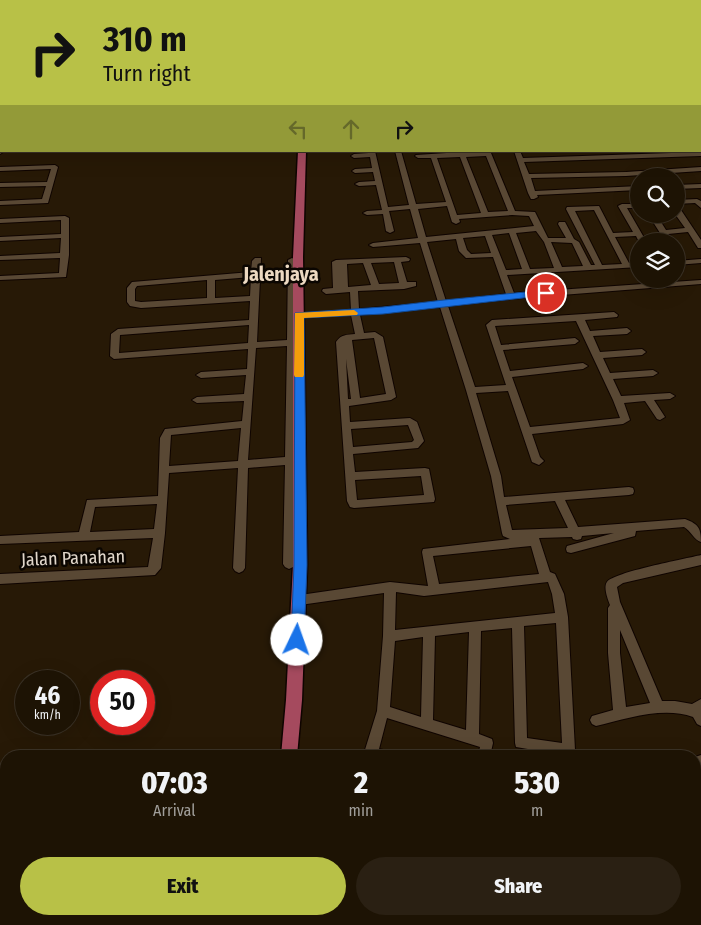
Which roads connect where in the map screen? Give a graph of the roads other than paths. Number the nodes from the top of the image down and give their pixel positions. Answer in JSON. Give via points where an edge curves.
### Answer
{"nodes":[{"id":1,"x":341,"y":0,"type":"edge"},
{"id":2,"x":423,"y":0,"type":"edge"},
{"id":3,"x":447,"y":0,"type":"edge"},
{"id":4,"x":470,"y":0,"type":"edge"},
{"id":5,"x":302,"y":152,"type":"edge"},
{"id":6,"x":398,"y":152,"type":"edge"},
{"id":7,"x":516,"y":152,"type":"edge"},
{"id":8,"x":372,"y":153,"type":"edge"},
{"id":9,"x":462,"y":154,"type":"junction"},
{"id":10,"x":701,"y":154,"type":"edge"},
{"id":11,"x":354,"y":156,"type":"dead end"},
{"id":12,"x":418,"y":156,"type":"dead end"},
{"id":13,"x":433,"y":156,"type":"junction"},
{"id":14,"x":618,"y":156,"type":"junction"},
{"id":15,"x":520,"y":160,"type":"junction"},
{"id":16,"x":701,"y":169,"type":"edge"},
{"id":17,"x":0,"y":170,"type":"edge"},
{"id":18,"x":376,"y":170,"type":"junction"},
{"id":19,"x":355,"y":171,"type":"dead end"},
{"id":20,"x":626,"y":174,"type":"junction"},
{"id":21,"x":525,"y":176,"type":"junction"},
{"id":22,"x":630,"y":179,"type":"edge"},
{"id":23,"x":379,"y":183,"type":"junction"},
{"id":24,"x":50,"y":184,"type":"junction"},
{"id":25,"x":359,"y":184,"type":"dead end"},
{"id":26,"x":0,"y":185,"type":"edge"},
{"id":27,"x":701,"y":186,"type":"edge"},
{"id":28,"x":685,"y":187,"type":"edge"},
{"id":29,"x":630,"y":189,"type":"edge"},
{"id":30,"x":685,"y":201,"type":"edge"},
{"id":31,"x":0,"y":203,"type":"edge"},
{"id":32,"x":450,"y":204,"type":"junction"},
{"id":33,"x":630,"y":206,"type":"edge"},
{"id":34,"x":701,"y":206,"type":"edge"},
{"id":35,"x":413,"y":208,"type":"junction"},
{"id":36,"x":386,"y":210,"type":"junction"},
{"id":37,"x":367,"y":213,"type":"dead end"},
{"id":38,"x":512,"y":213,"type":"junction"},
{"id":39,"x":485,"y":215,"type":"junction"},
{"id":40,"x":630,"y":220,"type":"edge"},
{"id":41,"x":0,"y":221,"type":"edge"},
{"id":42,"x":685,"y":222,"type":"edge"},
{"id":43,"x":658,"y":223,"type":"edge"},
{"id":44,"x":562,"y":224,"type":"dead end"},
{"id":45,"x":539,"y":228,"type":"junction"},
{"id":46,"x":691,"y":230,"type":"junction"},
{"id":47,"x":390,"y":231,"type":"dead end"},
{"id":48,"x":512,"y":231,"type":"junction"},
{"id":49,"x":664,"y":232,"type":"joint"},
{"id":50,"x":488,"y":234,"type":"junction"},
{"id":51,"x":611,"y":235,"type":"junction"},
{"id":52,"x":65,"y":236,"type":"junction"},
{"id":53,"x":459,"y":236,"type":"junction"},
{"id":54,"x":630,"y":237,"type":"edge"},
{"id":55,"x":0,"y":239,"type":"edge"},
{"id":56,"x":571,"y":240,"type":"junction"},
{"id":57,"x":547,"y":241,"type":"junction"},
{"id":58,"x":423,"y":242,"type":"junction"},
{"id":59,"x":373,"y":245,"type":"dead end"},
{"id":60,"x":701,"y":246,"type":"edge"},
{"id":61,"x":64,"y":255,"type":"junction"},
{"id":62,"x":495,"y":255,"type":"junction"},
{"id":63,"x":0,"y":258,"type":"edge"},
{"id":64,"x":406,"y":259,"type":"dead end"},
{"id":65,"x":258,"y":260,"type":"dead end"},
{"id":66,"x":292,"y":260,"type":"dead end"},
{"id":67,"x":397,"y":260,"type":"junction"},
{"id":68,"x":368,"y":262,"type":"junction"},
{"id":69,"x":685,"y":262,"type":"edge"},
{"id":70,"x":700,"y":263,"type":"edge"},
{"id":71,"x":627,"y":266,"type":"joint"},
{"id":72,"x":600,"y":268,"type":"junction"},
{"id":73,"x":559,"y":269,"type":"junction"},
{"id":74,"x":589,"y":269,"type":"junction"},
{"id":75,"x":527,"y":271,"type":"junction"},
{"id":76,"x":503,"y":273,"type":"junction"},
{"id":77,"x":255,"y":274,"type":"junction"},
{"id":78,"x":210,"y":277,"type":"junction"},
{"id":79,"x":0,"y":278,"type":"edge"},
{"id":80,"x":701,"y":282,"type":"edge"},
{"id":81,"x":413,"y":284,"type":"dead end"},
{"id":82,"x":404,"y":286,"type":"junction"},
{"id":83,"x":376,"y":288,"type":"junction"},
{"id":84,"x":354,"y":289,"type":"junction"},
{"id":85,"x":340,"y":290,"type":"junction"},
{"id":86,"x":326,"y":291,"type":"dead end"},
{"id":87,"x":511,"y":296,"type":"junction"},
{"id":88,"x":254,"y":298,"type":"junction"},
{"id":89,"x":211,"y":300,"type":"junction"},
{"id":90,"x":444,"y":302,"type":"junction"},
{"id":91,"x":355,"y":313,"type":"junction"},
{"id":92,"x":299,"y":315,"type":"junction"},
{"id":93,"x":614,"y":315,"type":"dead end"},
{"id":94,"x":578,"y":318,"type":"junction"},
{"id":95,"x":254,"y":322,"type":"junction"},
{"id":96,"x":627,"y":330,"type":"dead end"},
{"id":97,"x":587,"y":334,"type":"junction"},
{"id":98,"x":360,"y":336,"type":"junction"},
{"id":99,"x":346,"y":337,"type":"junction"},
{"id":100,"x":575,"y":341,"type":"dead end"},
{"id":101,"x":296,"y":342,"type":"junction"},
{"id":102,"x":252,"y":345,"type":"junction"},
{"id":103,"x":498,"y":348,"type":"junction"},
{"id":104,"x":642,"y":352,"type":"dead end"},
{"id":105,"x":598,"y":355,"type":"junction"},
{"id":106,"x":583,"y":366,"type":"dead end"},
{"id":107,"x":251,"y":372,"type":"junction"},
{"id":108,"x":653,"y":373,"type":"dead end"},
{"id":109,"x":507,"y":374,"type":"junction"},
{"id":110,"x":201,"y":375,"type":"dead end"},
{"id":111,"x":608,"y":376,"type":"junction"},
{"id":112,"x":512,"y":388,"type":"junction"},
{"id":113,"x":472,"y":390,"type":"junction"},
{"id":114,"x":248,"y":396,"type":"junction"},
{"id":115,"x":670,"y":396,"type":"dead end"},
{"id":116,"x":648,"y":398,"type":"junction"},
{"id":117,"x":197,"y":400,"type":"dead end"},
{"id":118,"x":618,"y":400,"type":"junction"},
{"id":119,"x":356,"y":402,"type":"junction"},
{"id":120,"x":344,"y":403,"type":"junction"},
{"id":121,"x":660,"y":417,"type":"dead end"},
{"id":122,"x":246,"y":424,"type":"junction"},
{"id":123,"x":347,"y":426,"type":"junction"},
{"id":124,"x":526,"y":431,"type":"junction"},
{"id":125,"x":349,"y":451,"type":"junction"},
{"id":126,"x":294,"y":460,"type":"junction"},
{"id":127,"x":539,"y":461,"type":"dead end"},
{"id":128,"x":243,"y":464,"type":"junction"},
{"id":129,"x":164,"y":470,"type":"junction"},
{"id":130,"x":351,"y":476,"type":"junction"},
{"id":131,"x":629,"y":491,"type":"dead end"},
{"id":132,"x":558,"y":496,"type":"junction"},
{"id":133,"x":163,"y":500,"type":"junction"},
{"id":134,"x":500,"y":501,"type":"junction"},
{"id":135,"x":657,"y":527,"type":"junction"},
{"id":136,"x":576,"y":532,"type":"junction"},
{"id":137,"x":699,"y":532,"type":"edge"},
{"id":138,"x":160,"y":533,"type":"junction"},
{"id":139,"x":83,"y":538,"type":"junction"},
{"id":140,"x":0,"y":540,"type":"edge"},
{"id":141,"x":701,"y":560,"type":"edge"},
{"id":142,"x":289,"y":564,"type":"dead end"},
{"id":143,"x":239,"y":568,"type":"dead end"},
{"id":144,"x":546,"y":578,"type":"junction"},
{"id":145,"x":0,"y":579,"type":"edge"},
{"id":146,"x":390,"y":587,"type":"junction"},
{"id":147,"x":435,"y":590,"type":"junction"},
{"id":148,"x":300,"y":600,"type":"junction"},
{"id":149,"x":614,"y":602,"type":"junction"},
{"id":150,"x":562,"y":616,"type":"junction"},
{"id":151,"x":518,"y":623,"type":"junction"},
{"id":152,"x":476,"y":627,"type":"junction"},
{"id":153,"x":429,"y":632,"type":"junction"},
{"id":154,"x":389,"y":636,"type":"junction"},
{"id":155,"x":659,"y":708,"type":"junction"},
{"id":156,"x":383,"y":711,"type":"junction"},
{"id":157,"x":700,"y":713,"type":"edge"},
{"id":158,"x":620,"y":714,"type":"junction"},
{"id":159,"x":596,"y":720,"type":"dead end"},
{"id":160,"x":427,"y":724,"type":"junction"},
{"id":161,"x":472,"y":739,"type":"junction"},
{"id":162,"x":289,"y":750,"type":"edge"},
{"id":163,"x":372,"y":750,"type":"edge"},
{"id":164,"x":485,"y":750,"type":"edge"}],
"edges":[{"from":1,"to":2,"type":"street"},
{"from":2,"to":3,"type":"street"},
{"from":3,"to":4,"type":"street"},
{"from":5,"to":92,"type":"main road"},
{"from":6,"to":35,"type":"street"},
{"from":7,"to":15,"type":"street"},
{"from":8,"to":11,"type":"street"},
{"from":8,"to":18,"type":"street"},
{"from":9,"to":13,"type":"street"},
{"from":9,"to":38,"type":"street","via":[[489,154]]},
{"from":9,"to":39,"type":"street"},
{"from":10,"to":14,"type":"street"},
{"from":12,"to":13,"type":"street"},
{"from":13,"to":32,"type":"street"},
{"from":14,"to":15,"type":"street"},
{"from":14,"to":20,"type":"street"},
{"from":15,"to":21,"type":"street"},
{"from":16,"to":20,"type":"street"},
{"from":17,"to":24,"type":"street","via":[[55,167]]},
{"from":18,"to":19,"type":"street"},
{"from":18,"to":23,"type":"street"},
{"from":20,"to":21,"type":"street"},
{"from":20,"to":22,"type":"street"},
{"from":21,"to":29,"type":"street","via":[[533,196]]},
{"from":23,"to":25,"type":"street"},
{"from":23,"to":36,"type":"street"},
{"from":24,"to":26,"type":"street"},
{"from":24,"to":31,"type":"street","via":[[45,201]]},
{"from":27,"to":28,"type":"street"},
{"from":30,"to":34,"type":"street","via":[[697,200]]},
{"from":32,"to":35,"type":"street"},
{"from":32,"to":39,"type":"street","via":[[455,220]]},
{"from":33,"to":40,"type":"street","via":[[622,206]]},
{"from":35,"to":36,"type":"street"},
{"from":35,"to":58,"type":"street"},
{"from":36,"to":37,"type":"street"},
{"from":36,"to":47,"type":"street"},
{"from":38,"to":39,"type":"street"},
{"from":38,"to":45,"type":"street","via":[[532,214]]},
{"from":41,"to":52,"type":"street","via":[[66,218]]},
{"from":42,"to":46,"type":"street"},
{"from":43,"to":49,"type":"street"},
{"from":44,"to":56,"type":"street"},
{"from":45,"to":48,"type":"street"},
{"from":45,"to":57,"type":"street"},
{"from":46,"to":49,"type":"street"},
{"from":46,"to":60,"type":"street"},
{"from":48,"to":50,"type":"street"},
{"from":48,"to":75,"type":"street"},
{"from":50,"to":53,"type":"street"},
{"from":50,"to":62,"type":"street"},
{"from":51,"to":54,"type":"street"},
{"from":51,"to":71,"type":"street"},
{"from":51,"to":72,"type":"street","via":[[596,208],[570,210]]},
{"from":52,"to":55,"type":"street"},
{"from":52,"to":61,"type":"street"},
{"from":53,"to":58,"type":"street"},
{"from":53,"to":62,"type":"street","via":[[463,251],[468,256]]},
{"from":56,"to":57,"type":"street"},
{"from":56,"to":74,"type":"street"},
{"from":57,"to":73,"type":"street"},
{"from":58,"to":59,"type":"street"},
{"from":58,"to":90,"type":"street"},
{"from":61,"to":63,"type":"street"},
{"from":61,"to":79,"type":"street","via":[[63,275]]},
{"from":62,"to":76,"type":"street"},
{"from":64,"to":67,"type":"street"},
{"from":65,"to":77,"type":"street"},
{"from":66,"to":101,"type":"street"},
{"from":67,"to":68,"type":"street"},
{"from":67,"to":82,"type":"street"},
{"from":68,"to":83,"type":"street"},
{"from":68,"to":85,"type":"street","via":[[343,263]]},
{"from":69,"to":70,"type":"street"},
{"from":71,"to":72,"type":"street"},
{"from":72,"to":74,"type":"street"},
{"from":73,"to":74,"type":"street"},
{"from":73,"to":75,"type":"street"},
{"from":75,"to":76,"type":"street"},
{"from":76,"to":87,"type":"street"},
{"from":77,"to":78,"type":"street"},
{"from":77,"to":88,"type":"street"},
{"from":78,"to":89,"type":"street"},
{"from":78,"to":89,"type":"street","via":[[139,283],[131,288],[131,302]]},
{"from":80,"to":87,"type":"street"},
{"from":81,"to":82,"type":"street"},
{"from":82,"to":83,"type":"street"},
{"from":83,"to":84,"type":"street"},
{"from":84,"to":85,"type":"street"},
{"from":84,"to":91,"type":"street"},
{"from":85,"to":86,"type":"street"},
{"from":87,"to":90,"type":"street"},
{"from":88,"to":89,"type":"street"},
{"from":88,"to":95,"type":"street"},
{"from":90,"to":91,"type":"street"},
{"from":90,"to":113,"type":"street"},
{"from":91,"to":92,"type":"street"},
{"from":91,"to":98,"type":"street"},
{"from":92,"to":101,"type":"main road"},
{"from":93,"to":94,"type":"street"},
{"from":94,"to":97,"type":"street"},
{"from":94,"to":103,"type":"street","via":[[492,324]]},
{"from":95,"to":102,"type":"street"},
{"from":95,"to":102,"type":"street","via":[[116,333],[115,357]]},
{"from":96,"to":97,"type":"street"},
{"from":97,"to":105,"type":"street"},
{"from":98,"to":99,"type":"street"},
{"from":98,"to":119,"type":"street","via":[[379,337],[390,397]]},
{"from":99,"to":119,"type":"street"},
{"from":99,"to":120,"type":"street","via":[[340,342]]},
{"from":100,"to":103,"type":"street"},
{"from":101,"to":102,"type":"street"},
{"from":101,"to":126,"type":"main road"},
{"from":102,"to":107,"type":"street"},
{"from":103,"to":109,"type":"street"},
{"from":104,"to":105,"type":"street"},
{"from":105,"to":111,"type":"street"},
{"from":106,"to":109,"type":"street"},
{"from":107,"to":110,"type":"street"},
{"from":107,"to":114,"type":"street"},
{"from":108,"to":111,"type":"street"},
{"from":109,"to":112,"type":"street"},
{"from":111,"to":118,"type":"street"},
{"from":112,"to":113,"type":"street"},
{"from":112,"to":124,"type":"street"},
{"from":113,"to":134,"type":"street"},
{"from":114,"to":117,"type":"street"},
{"from":114,"to":122,"type":"street"},
{"from":115,"to":116,"type":"street"},
{"from":116,"to":118,"type":"street"},
{"from":116,"to":121,"type":"street"},
{"from":118,"to":124,"type":"street","via":[[626,417],[623,422]]},
{"from":119,"to":120,"type":"street"},
{"from":120,"to":123,"type":"street"},
{"from":122,"to":128,"type":"street"},
{"from":122,"to":129,"type":"street","via":[[168,432]]},
{"from":123,"to":125,"type":"street"},
{"from":123,"to":125,"type":"street","via":[[410,421],[419,441],[415,446]]},
{"from":124,"to":127,"type":"street"},
{"from":125,"to":130,"type":"street"},
{"from":126,"to":128,"type":"street"},
{"from":126,"to":142,"type":"street"},
{"from":126,"to":148,"type":"main road"},
{"from":128,"to":129,"type":"street"},
{"from":128,"to":143,"type":"street"},
{"from":129,"to":133,"type":"street"},
{"from":130,"to":130,"type":"street","via":[[352,501],[356,505],[430,499],[425,472]]},
{"from":131,"to":132,"type":"street"},
{"from":132,"to":134,"type":"street"},
{"from":132,"to":136,"type":"street"},
{"from":133,"to":138,"type":"street"},
{"from":133,"to":139,"type":"street","via":[[91,503]]},
{"from":134,"to":136,"type":"street","via":[[506,529],[511,535]]},
{"from":135,"to":136,"type":"street"},
{"from":135,"to":136,"type":"street","via":[[577,547]]},
{"from":135,"to":137,"type":"street","via":[[685,524]]},
{"from":138,"to":139,"type":"street"},
{"from":138,"to":145,"type":"street","name":"Jalan Panahan","via":[[155,568],[148,573]]},
{"from":139,"to":140,"type":"street"},
{"from":141,"to":149,"type":"street","via":[[615,581],[611,585]]},
{"from":144,"to":147,"type":"street"},
{"from":144,"to":147,"type":"street","via":[[535,541],[427,552]]},
{"from":144,"to":150,"type":"street","via":[[551,577]]},
{"from":146,"to":147,"type":"street"},
{"from":146,"to":148,"type":"street"},
{"from":146,"to":154,"type":"street"},
{"from":148,"to":162,"type":"main road"},
{"from":149,"to":155,"type":"street"},
{"from":149,"to":158,"type":"street","via":[[614,652]]},
{"from":150,"to":151,"type":"street"},
{"from":150,"to":151,"type":"street","via":[[569,750],[520,743]]},
{"from":151,"to":152,"type":"street"},
{"from":152,"to":153,"type":"street"},
{"from":152,"to":161,"type":"street"},
{"from":153,"to":154,"type":"street"},
{"from":153,"to":160,"type":"street"},
{"from":154,"to":156,"type":"street"},
{"from":155,"to":157,"type":"street","via":[[689,708]]},
{"from":155,"to":158,"type":"street"},
{"from":156,"to":160,"type":"street"},
{"from":156,"to":163,"type":"street"},
{"from":158,"to":159,"type":"street"},
{"from":160,"to":161,"type":"street"},
{"from":161,"to":164,"type":"street","via":[[487,743]]}]}
